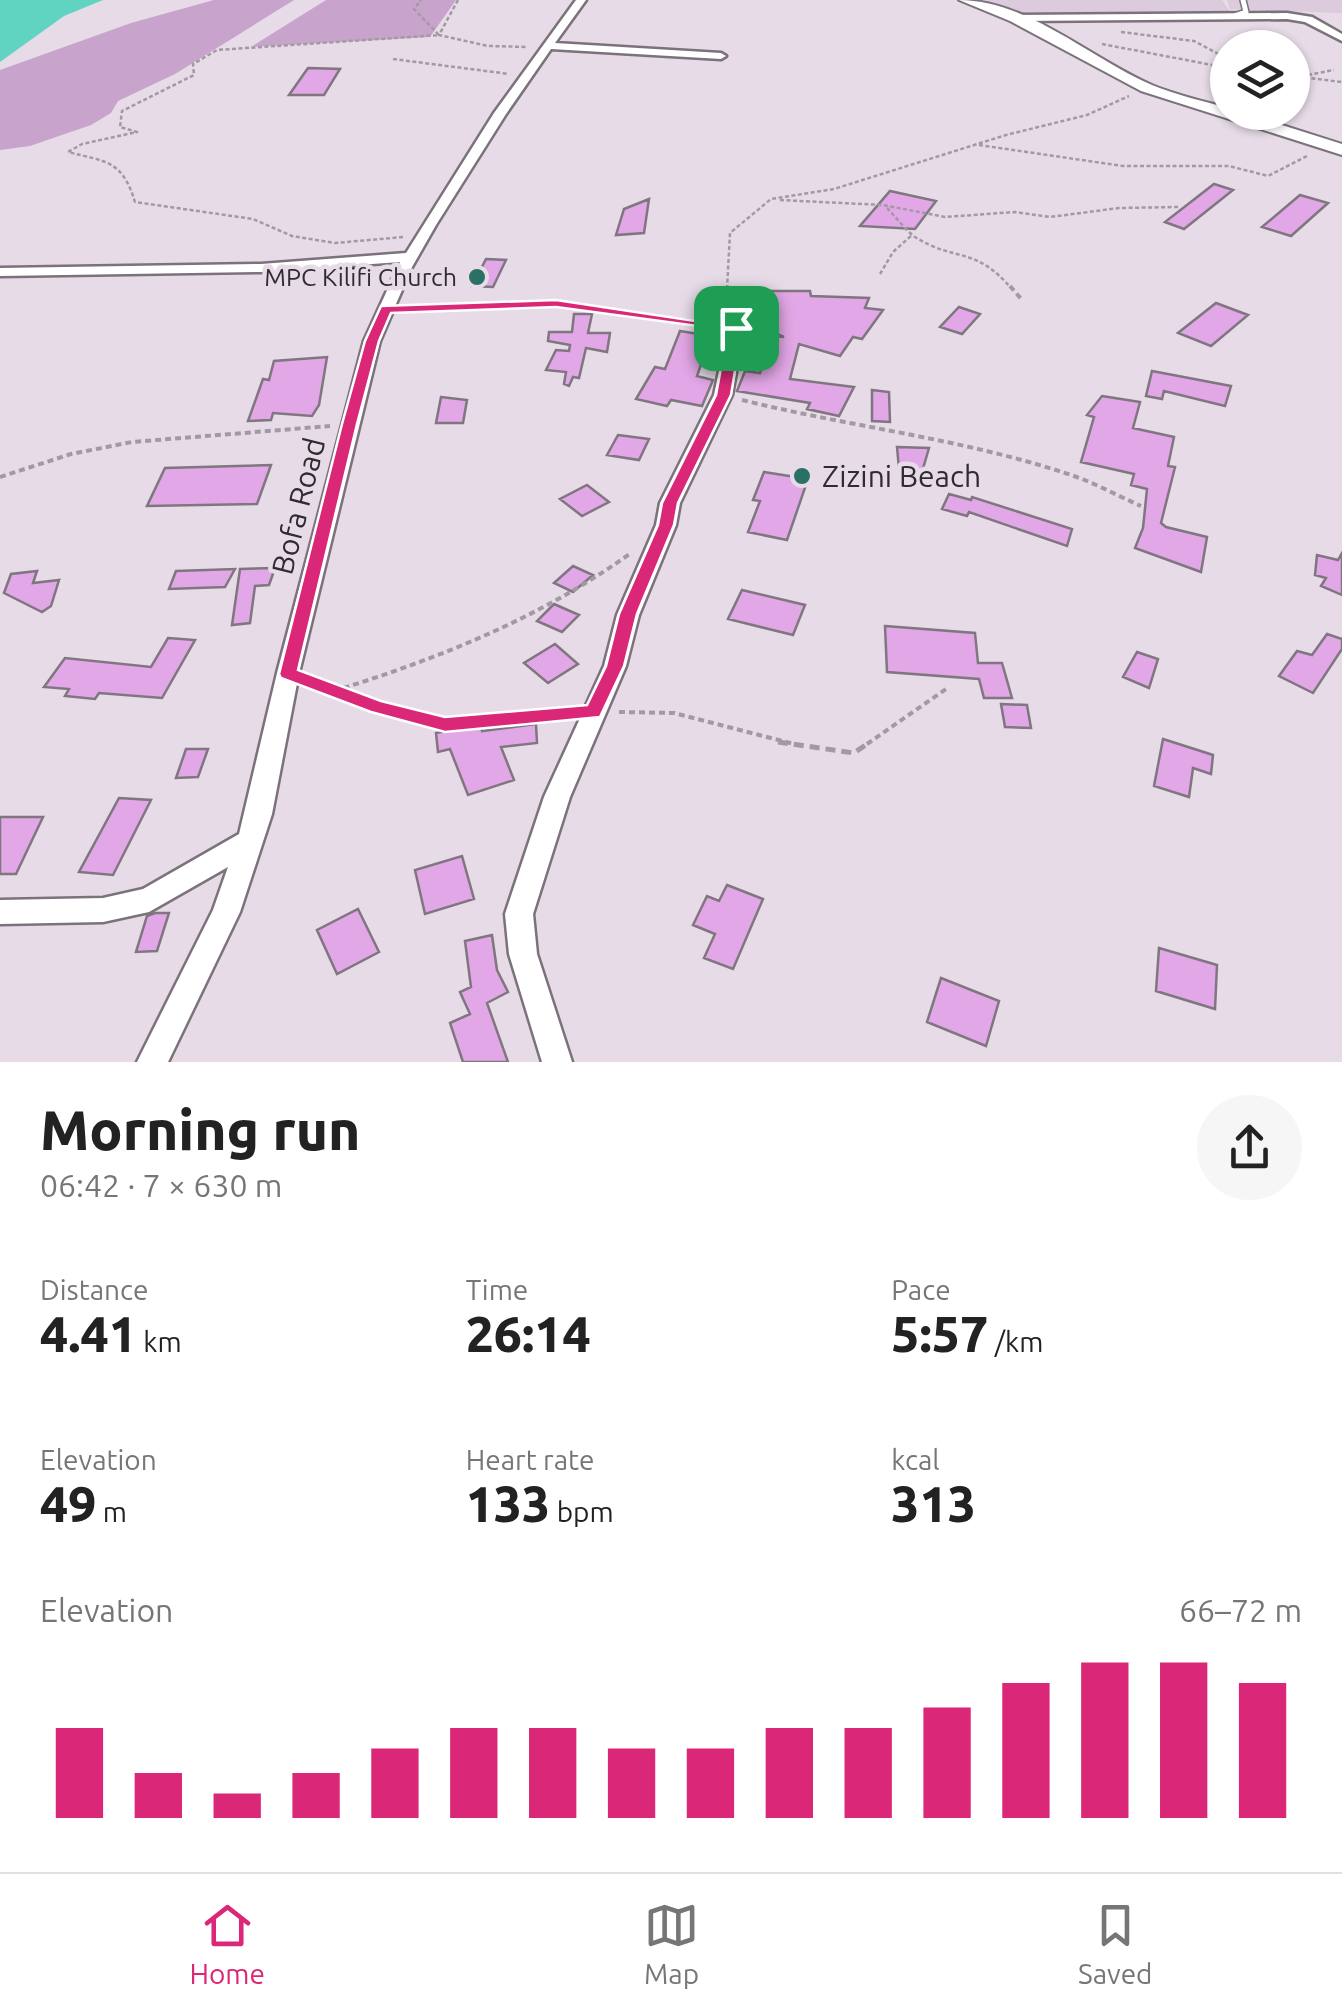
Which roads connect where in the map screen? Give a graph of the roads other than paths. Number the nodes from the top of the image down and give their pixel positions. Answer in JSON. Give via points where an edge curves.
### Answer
{"nodes":[{"id":1,"x":581,"y":0,"type":"edge"},
{"id":2,"x":966,"y":0,"type":"edge"},
{"id":3,"x":1242,"y":0,"type":"edge"},
{"id":4,"x":1234,"y":16,"type":"junction"},
{"id":5,"x":1015,"y":18,"type":"junction"},
{"id":6,"x":1342,"y":38,"type":"edge"},
{"id":7,"x":548,"y":46,"type":"junction"},
{"id":8,"x":720,"y":56,"type":"dead end"},
{"id":9,"x":1334,"y":148,"type":"edge"},
{"id":10,"x":410,"y":257,"type":"junction"},
{"id":11,"x":0,"y":272,"type":"edge"},
{"id":12,"x":736,"y":328,"type":"road end"},
{"id":13,"x":250,"y":840,"type":"junction"},
{"id":14,"x":0,"y":912,"type":"edge"},
{"id":15,"x":152,"y":1062,"type":"edge"},
{"id":16,"x":557,"y":1062,"type":"edge"}],
"edges":[{"from":1,"to":7,"type":"street","name":"Bofa Road"},
{"from":2,"to":5,"type":"street"},
{"from":3,"to":4,"type":"lane","via":[[1246,12]]},
{"from":4,"to":5,"type":"street"},
{"from":4,"to":6,"type":"street","via":[[1308,19]]},
{"from":5,"to":9,"type":"street","via":[[1147,88]]},
{"from":7,"to":8,"type":"street"},
{"from":7,"to":10,"type":"street","name":"Bofa Road"},
{"from":10,"to":11,"type":"street","via":[[260,268]]},
{"from":10,"to":13,"type":"street","name":"Bofa Road","via":[[372,341]]},
{"from":12,"to":16,"type":"street","via":[[724,395],[678,485],[519,914],[523,954]]},
{"from":13,"to":14,"type":"street","via":[[149,900],[104,910]]},
{"from":13,"to":15,"type":"street","name":"Bofa Road","via":[[226,912]]}]}
